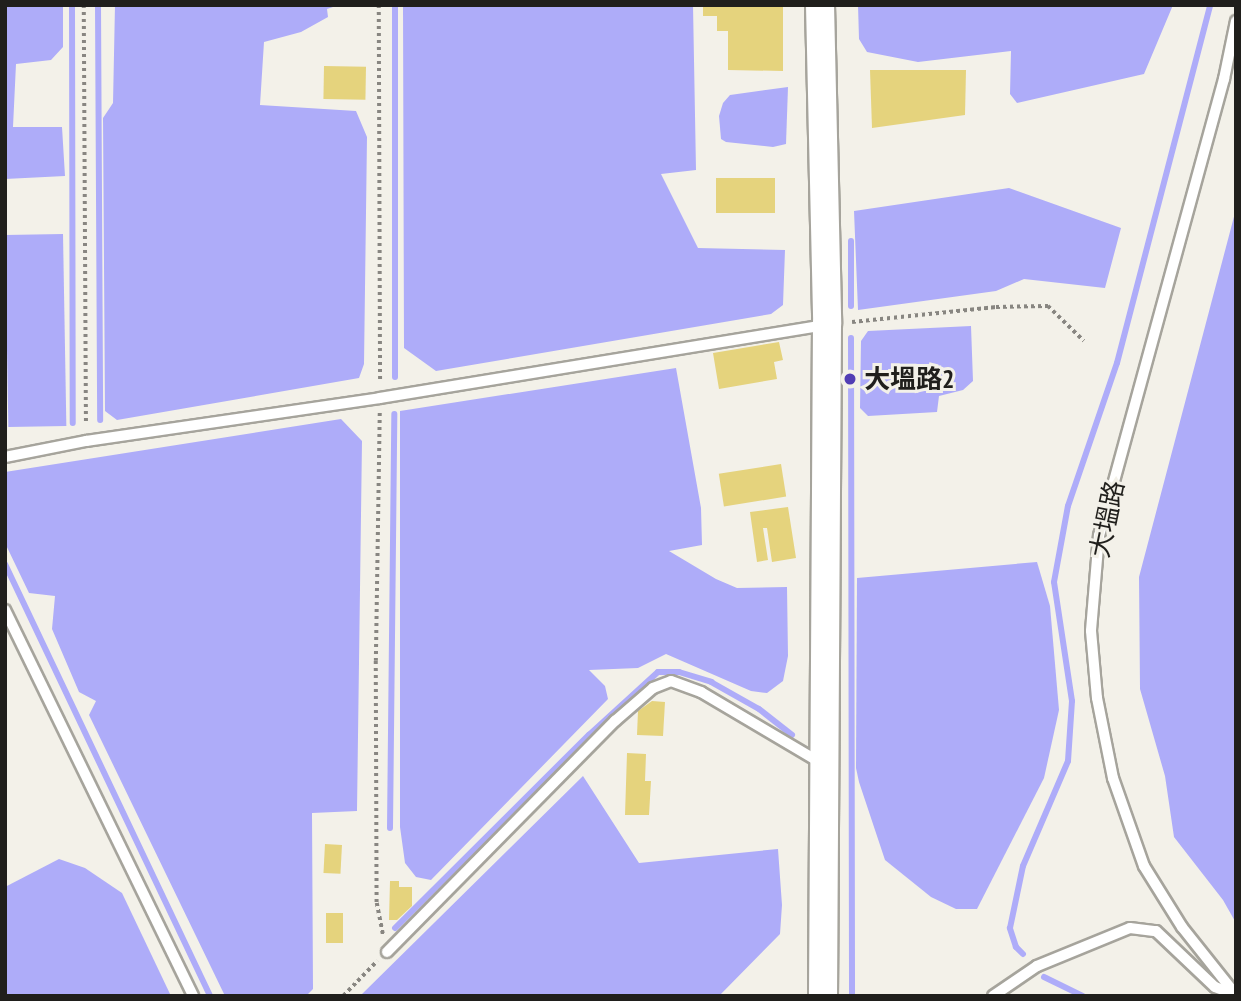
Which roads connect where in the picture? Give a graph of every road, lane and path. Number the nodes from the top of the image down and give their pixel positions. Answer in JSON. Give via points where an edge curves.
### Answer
{"nodes":[{"id":1,"x":84,"y":5,"type":"edge"},
{"id":2,"x":379,"y":5,"type":"edge"},
{"id":3,"x":820,"y":5,"type":"edge"},
{"id":4,"x":1236,"y":21,"type":"edge"},
{"id":5,"x":827,"y":324,"type":"junction"},
{"id":6,"x":1084,"y":341,"type":"dead end"},
{"id":7,"x":380,"y":398,"type":"junction"},
{"id":8,"x":86,"y":441,"type":"junction"},
{"id":9,"x":5,"y":457,"type":"edge"},
{"id":10,"x":5,"y":610,"type":"edge"},
{"id":11,"x":823,"y":764,"type":"junction"},
{"id":12,"x":387,"y":951,"type":"junction"},
{"id":13,"x":1236,"y":995,"type":"edge"},
{"id":14,"x":193,"y":996,"type":"edge"},
{"id":15,"x":343,"y":996,"type":"edge"},
{"id":16,"x":823,"y":996,"type":"edge"},
{"id":17,"x":993,"y":996,"type":"edge"}],
"edges":[{"from":1,"to":8,"type":"path"},
{"from":2,"to":7,"type":"path"},
{"from":3,"to":5,"type":"street"},
{"from":4,"to":13,"type":"lane","name":"大塭路","via":[[1099,535],[1091,631],[1097,698],[1113,778],[1144,866],[1182,927]]},
{"from":5,"to":6,"type":"path","via":[[1048,306]]},
{"from":5,"to":7,"type":"lane"},
{"from":5,"to":11,"type":"street"},
{"from":7,"to":8,"type":"lane"},
{"from":7,"to":12,"type":"path","via":[[377,889]]},
{"from":8,"to":9,"type":"lane"},
{"from":10,"to":14,"type":"lane"},
{"from":11,"to":12,"type":"lane","via":[[701,692],[671,681],[653,688],[615,720]]},
{"from":11,"to":16,"type":"street"},
{"from":12,"to":15,"type":"path"},
{"from":13,"to":17,"type":"lane","via":[[1215,987],[1156,931],[1130,928],[1037,966]]}]}
